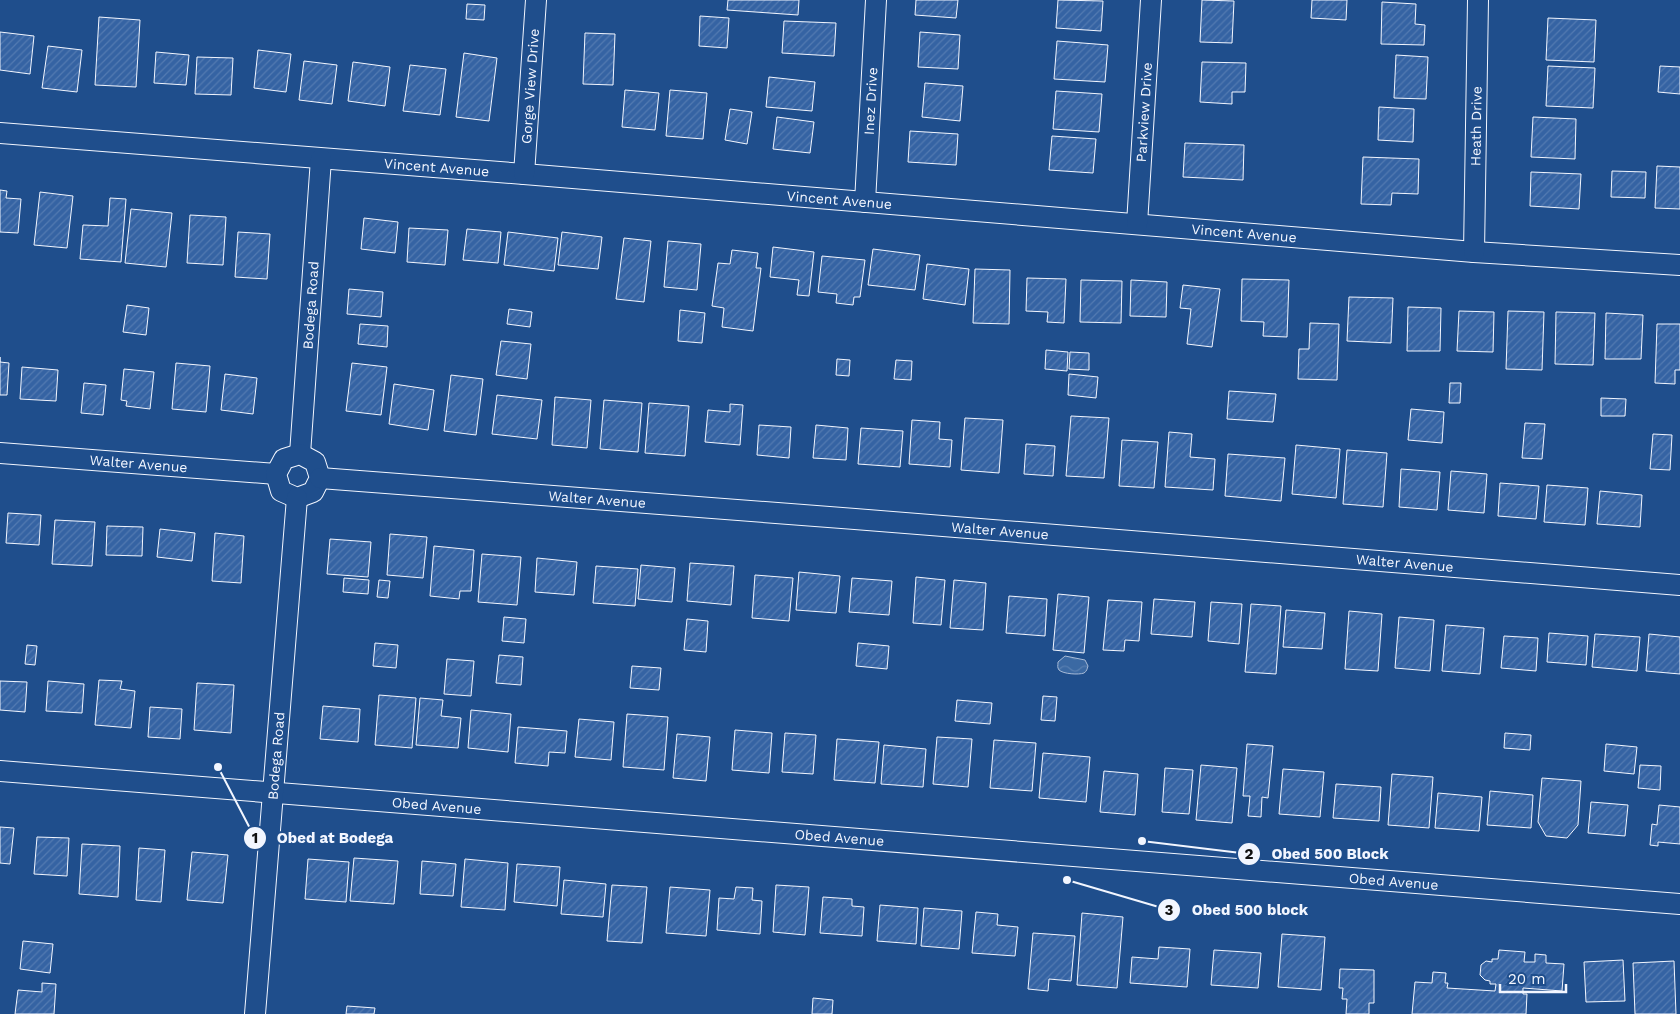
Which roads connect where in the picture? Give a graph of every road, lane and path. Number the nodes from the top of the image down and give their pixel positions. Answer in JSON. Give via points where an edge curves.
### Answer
{"nodes":[{"id":1,"x":536,"y":0,"type":"edge"},
{"id":2,"x":876,"y":0,"type":"edge"},
{"id":3,"x":1151,"y":0,"type":"edge"},
{"id":4,"x":1478,"y":0,"type":"edge"},
{"id":5,"x":0,"y":133,"type":"edge"},
{"id":6,"x":321,"y":159,"type":"junction"},
{"id":7,"x":524,"y":174,"type":"junction"},
{"id":8,"x":865,"y":202,"type":"junction"},
{"id":9,"x":1137,"y":224,"type":"junction"},
{"id":10,"x":1474,"y":252,"type":"junction"},
{"id":11,"x":1680,"y":265,"type":"edge"},
{"id":12,"x":0,"y":453,"type":"edge"},
{"id":13,"x":300,"y":454,"type":"junction"},
{"id":14,"x":276,"y":474,"type":"junction"},
{"id":15,"x":320,"y":478,"type":"junction"},
{"id":16,"x":297,"y":498,"type":"junction"},
{"id":17,"x":1680,"y":585,"type":"edge"},
{"id":18,"x":0,"y":771,"type":"edge"},
{"id":19,"x":273,"y":792,"type":"junction"},
{"id":20,"x":1680,"y":904,"type":"edge"},
{"id":21,"x":255,"y":1014,"type":"edge"}],
"edges":[{"from":1,"to":7,"type":"street","name":"Gorge View Drive"},
{"from":2,"to":8,"type":"street","name":"Inez Drive"},
{"from":3,"to":9,"type":"street","name":"Parkview Drive"},
{"from":4,"to":10,"type":"street","name":"Heath Drive"},
{"from":5,"to":6,"type":"street","name":"Vincent Avenue"},
{"from":6,"to":7,"type":"street","name":"Vincent Avenue"},
{"from":6,"to":13,"type":"street","name":"Bodega Road"},
{"from":7,"to":8,"type":"street","name":"Vincent Avenue"},
{"from":8,"to":9,"type":"street","name":"Vincent Avenue"},
{"from":9,"to":10,"type":"street","name":"Vincent Avenue"},
{"from":10,"to":11,"type":"street","name":"Vincent Avenue"},
{"from":12,"to":14,"type":"street","name":"Walter Avenue"},
{"from":13,"to":14,"type":"street","via":[[284,459]]},
{"from":13,"to":15,"type":"street","via":[[315,462]]},
{"from":14,"to":16,"type":"street","via":[[282,491]]},
{"from":15,"to":16,"type":"street","via":[[313,492]]},
{"from":15,"to":17,"type":"street","name":"Walter Avenue"},
{"from":16,"to":19,"type":"street","name":"Bodega Road"},
{"from":18,"to":19,"type":"street","name":"Obed Avenue"},
{"from":19,"to":20,"type":"street","name":"Obed Avenue"},
{"from":19,"to":21,"type":"street","name":"Bodega Road"}]}
